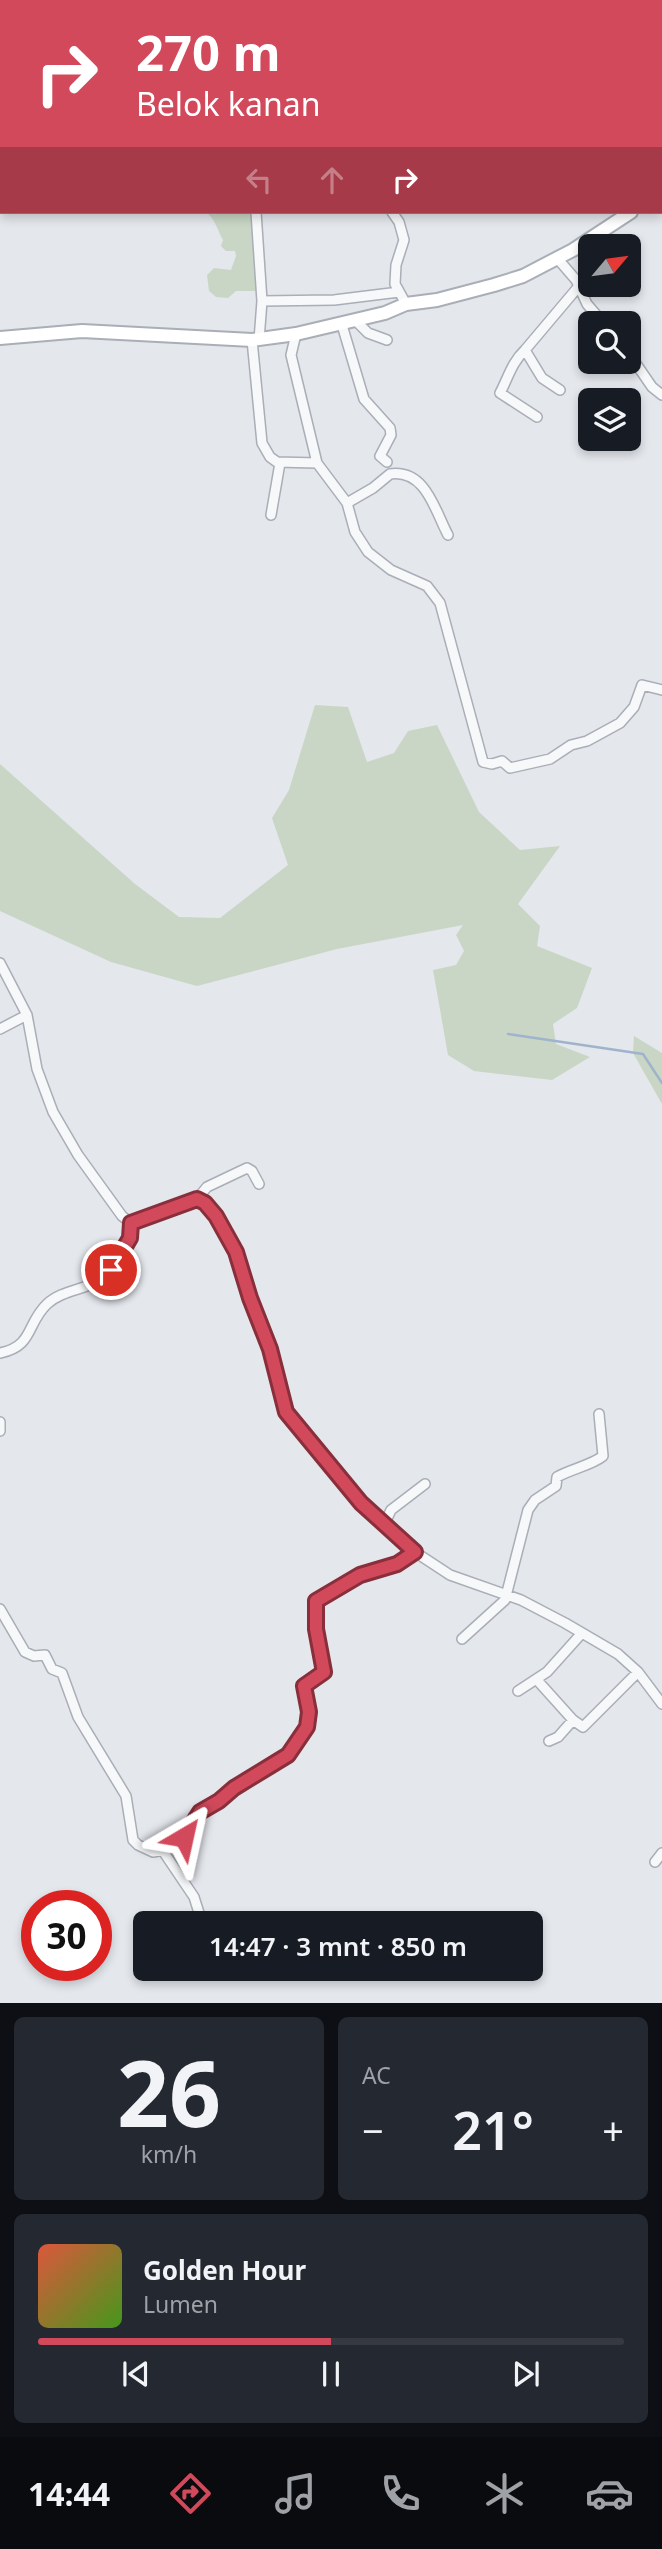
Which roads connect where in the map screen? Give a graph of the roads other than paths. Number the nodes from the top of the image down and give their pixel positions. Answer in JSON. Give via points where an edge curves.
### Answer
{"nodes":[{"id":1,"x":256,"y":214,"type":"edge"},
{"id":2,"x":393,"y":214,"type":"edge"},
{"id":3,"x":628,"y":214,"type":"edge"},
{"id":4,"x":557,"y":258,"type":"junction"},
{"id":5,"x":578,"y":285,"type":"edge"},
{"id":6,"x":578,"y":287,"type":"edge"},
{"id":7,"x":399,"y":292,"type":"junction"},
{"id":8,"x":262,"y":301,"type":"junction"},
{"id":9,"x":406,"y":304,"type":"junction"},
{"id":10,"x":356,"y":321,"type":"junction"},
{"id":11,"x":342,"y":325,"type":"junction"},
{"id":12,"x":296,"y":334,"type":"junction"},
{"id":13,"x":0,"y":338,"type":"edge"},
{"id":14,"x":256,"y":340,"type":"junction"},
{"id":15,"x":387,"y":340,"type":"dead end"},
{"id":16,"x":525,"y":350,"type":"junction"},
{"id":17,"x":641,"y":370,"type":"edge"},
{"id":18,"x":560,"y":390,"type":"dead end"},
{"id":19,"x":662,"y":395,"type":"edge"},
{"id":20,"x":537,"y":417,"type":"dead end"},
{"id":21,"x":387,"y":462,"type":"dead end"},
{"id":22,"x":280,"y":463,"type":"junction"},
{"id":23,"x":317,"y":463,"type":"junction"},
{"id":24,"x":347,"y":503,"type":"junction"},
{"id":25,"x":271,"y":515,"type":"dead end"},
{"id":26,"x":448,"y":535,"type":"dead end"},
{"id":27,"x":662,"y":691,"type":"edge"},
{"id":28,"x":0,"y":963,"type":"edge"},
{"id":29,"x":27,"y":1015,"type":"junction"},
{"id":30,"x":0,"y":1029,"type":"edge"},
{"id":31,"x":259,"y":1184,"type":"dead end"},
{"id":32,"x":197,"y":1199,"type":"junction"},
{"id":33,"x":131,"y":1223,"type":"junction"},
{"id":34,"x":0,"y":1353,"type":"edge"},
{"id":35,"x":599,"y":1414,"type":"dead end"},
{"id":36,"x":0,"y":1422,"type":"edge"},
{"id":37,"x":0,"y":1431,"type":"edge"},
{"id":38,"x":425,"y":1484,"type":"dead end"},
{"id":39,"x":384,"y":1525,"type":"junction"},
{"id":40,"x":415,"y":1552,"type":"junction"},
{"id":41,"x":507,"y":1594,"type":"junction"},
{"id":42,"x":0,"y":1609,"type":"edge"},
{"id":43,"x":582,"y":1633,"type":"junction"},
{"id":44,"x":462,"y":1639,"type":"dead end"},
{"id":45,"x":638,"y":1672,"type":"junction"},
{"id":46,"x":537,"y":1680,"type":"junction"},
{"id":47,"x":518,"y":1691,"type":"dead end"},
{"id":48,"x":662,"y":1704,"type":"edge"},
{"id":49,"x":573,"y":1720,"type":"junction"},
{"id":50,"x":550,"y":1741,"type":"dead end"},
{"id":51,"x":163,"y":1851,"type":"junction"},
{"id":52,"x":662,"y":1853,"type":"edge"},
{"id":53,"x":655,"y":1862,"type":"dead end"},
{"id":54,"x":198,"y":1911,"type":"edge"}],
"edges":[{"from":1,"to":8,"type":"street"},
{"from":2,"to":7,"type":"street","via":[[403,236],[396,265]]},
{"from":3,"to":4,"type":"main road"},
{"from":4,"to":5,"type":"street"},
{"from":4,"to":9,"type":"main road","via":[[494,285]]},
{"from":6,"to":16,"type":"street"},
{"from":7,"to":8,"type":"street","via":[[334,300]]},
{"from":7,"to":9,"type":"street"},
{"from":8,"to":14,"type":"street"},
{"from":9,"to":10,"type":"main road"},
{"from":10,"to":11,"type":"main road"},
{"from":10,"to":15,"type":"street","via":[[368,333]]},
{"from":11,"to":12,"type":"main road"},
{"from":11,"to":21,"type":"street","via":[[364,399],[390,428],[381,453]]},
{"from":12,"to":14,"type":"main road"},
{"from":12,"to":23,"type":"street","via":[[291,355]]},
{"from":13,"to":14,"type":"main road","via":[[82,331]]},
{"from":14,"to":22,"type":"street","via":[[262,443]]},
{"from":16,"to":18,"type":"street","via":[[542,378]]},
{"from":16,"to":20,"type":"street","via":[[513,362],[500,393]]},
{"from":17,"to":19,"type":"street"},
{"from":22,"to":23,"type":"street"},
{"from":22,"to":25,"type":"street"},
{"from":23,"to":24,"type":"street"},
{"from":24,"to":26,"type":"street","via":[[390,474],[410,477],[424,486]]},
{"from":24,"to":27,"type":"street","via":[[355,532],[368,552],[391,570],[426,586],[440,603],[483,762],[502,761],[510,768],[550,759],[623,720],[642,685]]},
{"from":28,"to":29,"type":"street"},
{"from":29,"to":30,"type":"street"},
{"from":29,"to":33,"type":"street","via":[[37,1069],[53,1112],[78,1155]]},
{"from":31,"to":32,"type":"street","via":[[247,1167],[207,1187]]},
{"from":32,"to":33,"type":"street"},
{"from":32,"to":39,"type":"street","via":[[216,1216],[236,1252],[270,1349],[286,1412]]},
{"from":33,"to":34,"type":"street","via":[[130,1238],[108,1274],[51,1301],[24,1342]]},
{"from":35,"to":41,"type":"street","via":[[603,1456],[557,1478],[556,1486],[531,1504]]},
{"from":36,"to":37,"type":"street"},
{"from":38,"to":39,"type":"street","via":[[391,1510]]},
{"from":39,"to":40,"type":"street"},
{"from":40,"to":41,"type":"street","via":[[450,1575]]},
{"from":40,"to":51,"type":"street","via":[[397,1564],[360,1575],[316,1601],[324,1672],[304,1686],[309,1712],[305,1732],[285,1758],[200,1812],[186,1836]]},
{"from":41,"to":43,"type":"street"},
{"from":41,"to":44,"type":"street","via":[[501,1605]]},
{"from":42,"to":51,"type":"street","via":[[24,1652],[45,1655],[53,1670],[62,1673],[78,1717],[126,1796],[135,1842],[149,1851]]},
{"from":43,"to":45,"type":"street"},
{"from":43,"to":46,"type":"street"},
{"from":45,"to":48,"type":"street"},
{"from":45,"to":49,"type":"street","via":[[584,1727]]},
{"from":46,"to":47,"type":"street"},
{"from":46,"to":49,"type":"street"},
{"from":49,"to":50,"type":"street"},
{"from":51,"to":54,"type":"street"},
{"from":52,"to":53,"type":"street"}]}
